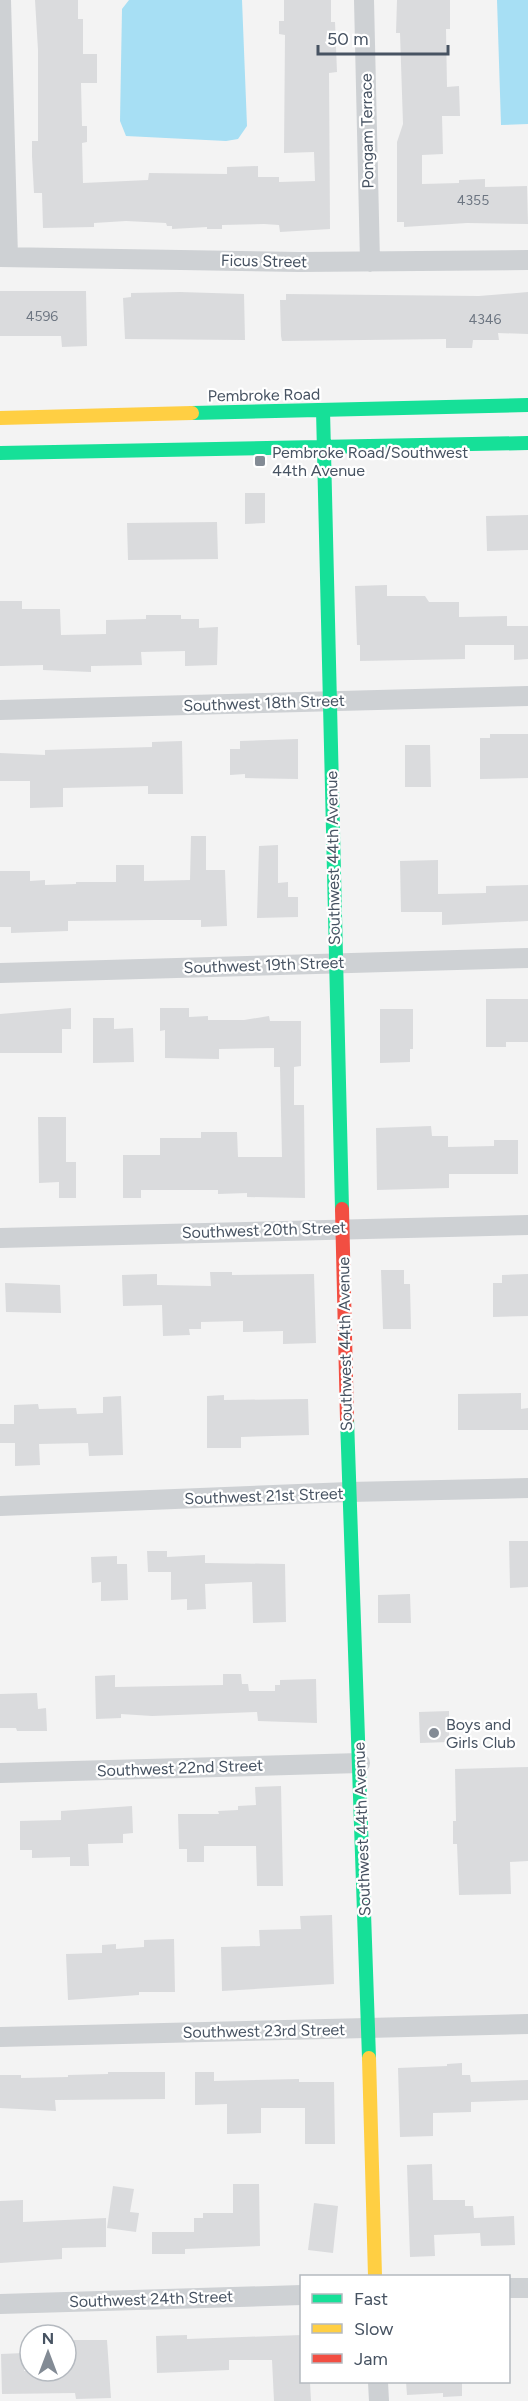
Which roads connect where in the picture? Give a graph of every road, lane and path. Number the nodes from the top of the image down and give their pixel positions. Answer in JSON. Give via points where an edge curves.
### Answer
{"nodes":[{"id":1,"x":1,"y":0,"type":"edge"},
{"id":2,"x":364,"y":0,"type":"edge"},
{"id":3,"x":4,"y":257,"type":"edge"},
{"id":4,"x":528,"y":260,"type":"edge"},
{"id":5,"x":370,"y":262,"type":"junction"},
{"id":6,"x":528,"y":405,"type":"edge"},
{"id":7,"x":323,"y":411,"type":"junction"},
{"id":8,"x":35,"y":417,"type":"junction"},
{"id":9,"x":0,"y":418,"type":"edge"},
{"id":10,"x":0,"y":422,"type":"edge"},
{"id":11,"x":526,"y":443,"type":"edge"},
{"id":12,"x":322,"y":447,"type":"junction"},
{"id":13,"x":0,"y":453,"type":"edge"},
{"id":14,"x":528,"y":696,"type":"edge"},
{"id":15,"x":330,"y":701,"type":"junction"},
{"id":16,"x":0,"y":710,"type":"edge"},
{"id":17,"x":528,"y":958,"type":"edge"},
{"id":18,"x":335,"y":963,"type":"junction"},
{"id":19,"x":0,"y":973,"type":"edge"},
{"id":20,"x":528,"y":1225,"type":"edge"},
{"id":21,"x":342,"y":1228,"type":"junction"},
{"id":22,"x":0,"y":1238,"type":"edge"},
{"id":23,"x":528,"y":1488,"type":"edge"},
{"id":24,"x":349,"y":1492,"type":"junction"},
{"id":25,"x":0,"y":1506,"type":"edge"},
{"id":26,"x":360,"y":1763,"type":"junction"},
{"id":27,"x":0,"y":1773,"type":"edge"},
{"id":28,"x":528,"y":2024,"type":"edge"},
{"id":29,"x":368,"y":2029,"type":"junction"},
{"id":30,"x":0,"y":2037,"type":"edge"},
{"id":31,"x":375,"y":2275,"type":"edge"},
{"id":32,"x":510,"y":2288,"type":"edge"},
{"id":33,"x":528,"y":2288,"type":"edge"},
{"id":34,"x":300,"y":2295,"type":"edge"},
{"id":35,"x":0,"y":2304,"type":"edge"},
{"id":36,"x":378,"y":2383,"type":"edge"},
{"id":37,"x":379,"y":2401,"type":"edge"}],
"edges":[{"from":1,"to":3,"type":"street"},
{"from":2,"to":5,"type":"street","name":"Pongam Terrace"},
{"from":3,"to":5,"type":"street","name":"Ficus Street"},
{"from":4,"to":5,"type":"street","name":"Ficus Street"},
{"from":6,"to":7,"type":"street","name":"Pembroke Road"},
{"from":7,"to":8,"type":"street","name":"Pembroke Road"},
{"from":7,"to":12,"type":"street","name":"Southwest 44th Avenue"},
{"from":8,"to":9,"type":"street","name":"Pembroke Road"},
{"from":8,"to":10,"type":"street"},
{"from":11,"to":12,"type":"street"},
{"from":12,"to":13,"type":"street"},
{"from":12,"to":15,"type":"street","name":"Southwest 44th Avenue"},
{"from":14,"to":15,"type":"street","name":"Southwest 18th Street"},
{"from":15,"to":16,"type":"street","name":"Southwest 18th Street"},
{"from":15,"to":18,"type":"street","name":"Southwest 44th Avenue"},
{"from":17,"to":18,"type":"street","name":"Southwest 19th Street"},
{"from":18,"to":19,"type":"street","name":"Southwest 19th Street"},
{"from":18,"to":21,"type":"street","name":"Southwest 44th Avenue"},
{"from":20,"to":21,"type":"street","name":"Southwest 20th Street"},
{"from":21,"to":22,"type":"street","name":"Southwest 20th Street"},
{"from":21,"to":24,"type":"street","name":"Southwest 44th Avenue"},
{"from":23,"to":24,"type":"street","name":"Southwest 21st Street"},
{"from":24,"to":25,"type":"street","name":"Southwest 21st Street"},
{"from":24,"to":26,"type":"street","name":"Southwest 44th Avenue"},
{"from":26,"to":27,"type":"street","name":"Southwest 22nd Street"},
{"from":26,"to":29,"type":"street","name":"Southwest 44th Avenue"},
{"from":28,"to":29,"type":"street","name":"Southwest 23rd Street"},
{"from":29,"to":30,"type":"street","name":"Southwest 23rd Street"},
{"from":29,"to":31,"type":"street","name":"Southwest 44th Avenue"},
{"from":32,"to":33,"type":"street"},
{"from":34,"to":35,"type":"street","name":"Southwest 24th Street"},
{"from":36,"to":37,"type":"street"}]}
